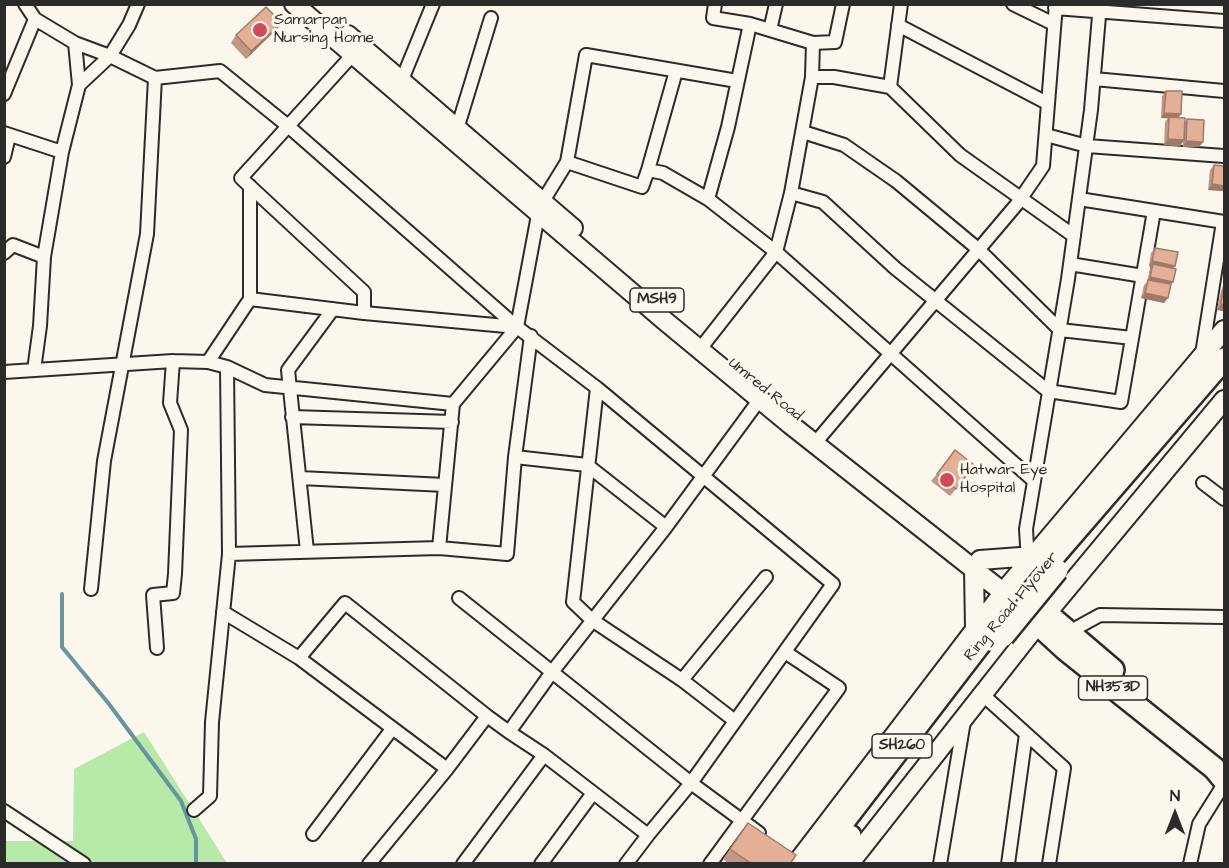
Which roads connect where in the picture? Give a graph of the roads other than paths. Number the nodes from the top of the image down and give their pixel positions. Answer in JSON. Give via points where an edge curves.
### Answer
{"nodes":[{"id":1,"x":26,"y":4,"type":"edge"},
{"id":2,"x":138,"y":4,"type":"edge"},
{"id":3,"x":294,"y":4,"type":"edge"},
{"id":4,"x":313,"y":4,"type":"edge"},
{"id":5,"x":433,"y":4,"type":"edge"},
{"id":6,"x":715,"y":4,"type":"edge"},
{"id":7,"x":776,"y":4,"type":"edge"},
{"id":8,"x":843,"y":4,"type":"edge"},
{"id":9,"x":901,"y":4,"type":"edge"},
{"id":10,"x":1013,"y":4,"type":"edge"},
{"id":11,"x":1055,"y":6,"type":"edge"},
{"id":12,"x":1100,"y":8,"type":"edge"},
{"id":13,"x":492,"y":18,"type":"dead end"},
{"id":14,"x":35,"y":19,"type":"junction"},
{"id":15,"x":1224,"y":21,"type":"edge"},
{"id":16,"x":750,"y":24,"type":"junction"},
{"id":17,"x":1053,"y":24,"type":"junction"},
{"id":18,"x":898,"y":25,"type":"junction"},
{"id":19,"x":770,"y":30,"type":"junction"},
{"id":20,"x":75,"y":43,"type":"junction"},
{"id":21,"x":813,"y":43,"type":"junction"},
{"id":22,"x":356,"y":51,"type":"junction"},
{"id":23,"x":110,"y":56,"type":"junction"},
{"id":24,"x":676,"y":71,"type":"junction"},
{"id":25,"x":812,"y":77,"type":"junction"},
{"id":26,"x":155,"y":78,"type":"junction"},
{"id":27,"x":1095,"y":79,"type":"junction"},
{"id":28,"x":737,"y":81,"type":"junction"},
{"id":29,"x":79,"y":85,"type":"junction"},
{"id":30,"x":399,"y":87,"type":"junction"},
{"id":31,"x":890,"y":87,"type":"junction"},
{"id":32,"x":1224,"y":91,"type":"edge"},
{"id":33,"x":4,"y":94,"type":"edge"},
{"id":34,"x":1047,"y":103,"type":"junction"},
{"id":35,"x":288,"y":126,"type":"junction"},
{"id":36,"x":458,"y":126,"type":"junction"},
{"id":37,"x":803,"y":132,"type":"junction"},
{"id":38,"x":7,"y":134,"type":"edge"},
{"id":39,"x":1046,"y":135,"type":"junction"},
{"id":40,"x":1087,"y":146,"type":"junction"},
{"id":41,"x":62,"y":152,"type":"junction"},
{"id":42,"x":1224,"y":156,"type":"edge"},
{"id":43,"x":4,"y":157,"type":"edge"},
{"id":44,"x":567,"y":162,"type":"junction"},
{"id":45,"x":648,"y":170,"type":"junction"},
{"id":46,"x":249,"y":186,"type":"junction"},
{"id":47,"x":791,"y":193,"type":"junction"},
{"id":48,"x":708,"y":199,"type":"junction"},
{"id":49,"x":1020,"y":199,"type":"junction"},
{"id":50,"x":1079,"y":199,"type":"junction"},
{"id":51,"x":540,"y":208,"type":"junction"},
{"id":52,"x":1154,"y":211,"type":"junction"},
{"id":53,"x":1224,"y":222,"type":"edge"},
{"id":54,"x":1074,"y":236,"type":"junction"},
{"id":55,"x":978,"y":249,"type":"junction"},
{"id":56,"x":776,"y":252,"type":"junction"},
{"id":57,"x":4,"y":253,"type":"edge"},
{"id":58,"x":44,"y":257,"type":"junction"},
{"id":59,"x":1070,"y":264,"type":"junction"},
{"id":60,"x":1143,"y":276,"type":"junction"},
{"id":61,"x":250,"y":299,"type":"junction"},
{"id":62,"x":934,"y":301,"type":"junction"},
{"id":63,"x":333,"y":309,"type":"junction"},
{"id":64,"x":364,"y":313,"type":"junction"},
{"id":65,"x":518,"y":327,"type":"junction"},
{"id":66,"x":1060,"y":330,"type":"junction"},
{"id":67,"x":1224,"y":330,"type":"edge"},
{"id":68,"x":531,"y":336,"type":"junction"},
{"id":69,"x":1132,"y":338,"type":"junction"},
{"id":70,"x":702,"y":345,"type":"junction"},
{"id":71,"x":889,"y":354,"type":"junction"},
{"id":72,"x":1202,"y":357,"type":"junction"},
{"id":73,"x":1224,"y":359,"type":"edge"},
{"id":74,"x":173,"y":360,"type":"junction"},
{"id":75,"x":208,"y":362,"type":"junction"},
{"id":76,"x":124,"y":364,"type":"junction"},
{"id":77,"x":227,"y":367,"type":"junction"},
{"id":78,"x":34,"y":370,"type":"junction"},
{"id":79,"x":4,"y":372,"type":"edge"},
{"id":80,"x":1224,"y":378,"type":"edge"},
{"id":81,"x":288,"y":387,"type":"junction"},
{"id":82,"x":597,"y":388,"type":"junction"},
{"id":83,"x":1048,"y":391,"type":"junction"},
{"id":84,"x":760,"y":399,"type":"junction"},
{"id":85,"x":1224,"y":400,"type":"edge"},
{"id":86,"x":453,"y":404,"type":"junction"},
{"id":87,"x":292,"y":417,"type":"junction"},
{"id":88,"x":452,"y":422,"type":"junction"},
{"id":89,"x":819,"y":439,"type":"junction"},
{"id":90,"x":515,"y":456,"type":"junction"},
{"id":91,"x":586,"y":465,"type":"junction"},
{"id":92,"x":704,"y":476,"type":"junction"},
{"id":93,"x":300,"y":478,"type":"junction"},
{"id":94,"x":1033,"y":480,"type":"junction"},
{"id":95,"x":1203,"y":483,"type":"dead end"},
{"id":96,"x":445,"y":485,"type":"junction"},
{"id":97,"x":1224,"y":499,"type":"edge"},
{"id":98,"x":666,"y":527,"type":"junction"},
{"id":99,"x":439,"y":548,"type":"junction"},
{"id":100,"x":307,"y":551,"type":"junction"},
{"id":101,"x":229,"y":554,"type":"junction"},
{"id":102,"x":977,"y":565,"type":"junction"},
{"id":103,"x":1048,"y":567,"type":"junction"},
{"id":104,"x":766,"y":577,"type":"dead end"},
{"id":105,"x":1007,"y":588,"type":"junction"},
{"id":106,"x":91,"y":589,"type":"dead end"},
{"id":107,"x":459,"y":598,"type":"dead end"},
{"id":108,"x":223,"y":612,"type":"junction"},
{"id":109,"x":1222,"y":613,"type":"edge"},
{"id":110,"x":1042,"y":618,"type":"junction"},
{"id":111,"x":592,"y":620,"type":"junction"},
{"id":112,"x":990,"y":630,"type":"junction"},
{"id":113,"x":1069,"y":632,"type":"junction"},
{"id":114,"x":157,"y":648,"type":"dead end"},
{"id":115,"x":785,"y":652,"type":"junction"},
{"id":116,"x":299,"y":658,"type":"junction"},
{"id":117,"x":552,"y":672,"type":"junction"},
{"id":118,"x":682,"y":680,"type":"junction"},
{"id":119,"x":982,"y":694,"type":"junction"},
{"id":120,"x":966,"y":714,"type":"junction"},
{"id":121,"x":488,"y":716,"type":"junction"},
{"id":122,"x":735,"y":721,"type":"junction"},
{"id":123,"x":392,"y":729,"type":"junction"},
{"id":124,"x":509,"y":732,"type":"junction"},
{"id":125,"x":1026,"y":734,"type":"junction"},
{"id":126,"x":544,"y":755,"type":"junction"},
{"id":127,"x":1224,"y":766,"type":"edge"},
{"id":128,"x":447,"y":769,"type":"junction"},
{"id":129,"x":1224,"y":782,"type":"edge"},
{"id":130,"x":691,"y":783,"type":"junction"},
{"id":131,"x":593,"y":793,"type":"junction"},
{"id":132,"x":194,"y":810,"type":"dead end"},
{"id":133,"x":4,"y":811,"type":"edge"},
{"id":134,"x":743,"y":820,"type":"junction"},
{"id":135,"x":313,"y":834,"type":"dead end"},
{"id":136,"x":648,"y":835,"type":"junction"},
{"id":137,"x":771,"y":841,"type":"edge"},
{"id":138,"x":799,"y":861,"type":"edge"},
{"id":139,"x":84,"y":864,"type":"edge"},
{"id":140,"x":369,"y":864,"type":"edge"},
{"id":141,"x":463,"y":864,"type":"edge"},
{"id":142,"x":541,"y":864,"type":"edge"},
{"id":143,"x":626,"y":864,"type":"edge"},
{"id":144,"x":710,"y":864,"type":"edge"},
{"id":145,"x":830,"y":864,"type":"edge"},
{"id":146,"x":849,"y":864,"type":"edge"},
{"id":147,"x":940,"y":864,"type":"edge"},
{"id":148,"x":1008,"y":864,"type":"edge"},
{"id":149,"x":1049,"y":864,"type":"edge"},
{"id":150,"x":1190,"y":864,"type":"edge"}],
"edges":[{"from":1,"to":14,"type":"street"},
{"from":2,"to":23,"type":"street"},
{"from":3,"to":22,"type":"main road"},
{"from":4,"to":22,"type":"main road","name":"Umred Road","number":"MSH9"},
{"from":5,"to":30,"type":"street"},
{"from":6,"to":16,"type":"street","via":[[713,18]]},
{"from":7,"to":19,"type":"street"},
{"from":8,"to":21,"type":"street","via":[[835,42]]},
{"from":9,"to":18,"type":"street"},
{"from":10,"to":17,"type":"street"},
{"from":11,"to":12,"type":"street"},
{"from":11,"to":17,"type":"street"},
{"from":12,"to":15,"type":"street"},
{"from":12,"to":27,"type":"street"},
{"from":13,"to":36,"type":"street"},
{"from":14,"to":20,"type":"street"},
{"from":14,"to":33,"type":"street"},
{"from":16,"to":19,"type":"street"},
{"from":16,"to":28,"type":"street"},
{"from":17,"to":34,"type":"street"},
{"from":18,"to":31,"type":"street"},
{"from":18,"to":34,"type":"street"},
{"from":19,"to":21,"type":"street"},
{"from":20,"to":23,"type":"street"},
{"from":20,"to":29,"type":"street"},
{"from":21,"to":25,"type":"street"},
{"from":22,"to":30,"type":"main road","name":"Umred Road","number":"MSH9"},
{"from":22,"to":35,"type":"street"},
{"from":23,"to":26,"type":"street"},
{"from":23,"to":29,"type":"street"},
{"from":24,"to":28,"type":"street"},
{"from":24,"to":44,"type":"street","via":[[586,55]]},
{"from":24,"to":45,"type":"street"},
{"from":25,"to":31,"type":"street"},
{"from":25,"to":37,"type":"street"},
{"from":26,"to":35,"type":"street","via":[[220,71]]},
{"from":26,"to":76,"type":"street","via":[[147,234]]},
{"from":27,"to":32,"type":"street"},
{"from":27,"to":40,"type":"street"},
{"from":28,"to":48,"type":"street"},
{"from":29,"to":41,"type":"street"},
{"from":30,"to":36,"type":"main road","name":"Umred Road","number":"MSH9"},
{"from":30,"to":51,"type":"main road","via":[[496,176]]},
{"from":31,"to":49,"type":"street","via":[[960,155]]},
{"from":34,"to":39,"type":"street"},
{"from":35,"to":46,"type":"street","via":[[241,178]]},
{"from":35,"to":65,"type":"street"},
{"from":36,"to":51,"type":"main road","name":"Umred Road","number":"MSH9"},
{"from":37,"to":47,"type":"street"},
{"from":37,"to":55,"type":"street","via":[[844,145],[896,181]]},
{"from":38,"to":41,"type":"street"},
{"from":38,"to":43,"type":"street"},
{"from":39,"to":40,"type":"street"},
{"from":39,"to":49,"type":"street","via":[[1043,166]]},
{"from":40,"to":42,"type":"street"},
{"from":40,"to":50,"type":"street"},
{"from":41,"to":58,"type":"street"},
{"from":44,"to":45,"type":"street","via":[[642,187]]},
{"from":44,"to":51,"type":"street"},
{"from":45,"to":48,"type":"street","via":[[663,173]]},
{"from":46,"to":61,"type":"street"},
{"from":46,"to":64,"type":"street","via":[[364,292]]},
{"from":47,"to":56,"type":"street"},
{"from":47,"to":62,"type":"street","via":[[823,202]]},
{"from":48,"to":56,"type":"street"},
{"from":49,"to":54,"type":"street"},
{"from":49,"to":55,"type":"street"},
{"from":50,"to":52,"type":"street"},
{"from":50,"to":54,"type":"street"},
{"from":51,"to":65,"type":"street"},
{"from":51,"to":70,"type":"main road","name":"Umred Road","number":"MSH9"},
{"from":52,"to":53,"type":"street"},
{"from":52,"to":60,"type":"street"},
{"from":53,"to":72,"type":"street"},
{"from":54,"to":59,"type":"street"},
{"from":55,"to":62,"type":"street"},
{"from":55,"to":66,"type":"street"},
{"from":56,"to":70,"type":"street"},
{"from":56,"to":71,"type":"street"},
{"from":57,"to":58,"type":"street","via":[[13,245]]},
{"from":58,"to":78,"type":"street"},
{"from":59,"to":60,"type":"street"},
{"from":59,"to":66,"type":"street"},
{"from":60,"to":69,"type":"street"},
{"from":61,"to":63,"type":"street"},
{"from":61,"to":75,"type":"street"},
{"from":62,"to":71,"type":"street"},
{"from":62,"to":83,"type":"street"},
{"from":63,"to":64,"type":"street"},
{"from":63,"to":81,"type":"street","via":[[288,370]]},
{"from":64,"to":65,"type":"street"},
{"from":65,"to":68,"type":"street"},
{"from":65,"to":86,"type":"street"},
{"from":66,"to":69,"type":"street"},
{"from":66,"to":83,"type":"street"},
{"from":67,"to":72,"type":"main road"},
{"from":68,"to":82,"type":"street"},
{"from":68,"to":90,"type":"street"},
{"from":69,"to":83,"type":"street","via":[[1121,402]]},
{"from":70,"to":84,"type":"main road"},
{"from":70,"to":89,"type":"main road","name":"Umred Road","number":"MSH9"},
{"from":71,"to":89,"type":"street"},
{"from":71,"to":94,"type":"street"},
{"from":72,"to":103,"type":"main road"},
{"from":73,"to":103,"type":"highway","name":"Ring Road Flyover","number":"SH260"},
{"from":74,"to":75,"type":"street"},
{"from":74,"to":76,"type":"street"},
{"from":74,"to":114,"type":"street","via":[[170,403],[181,430],[175,574],[173,593],[153,596]]},
{"from":75,"to":77,"type":"street"},
{"from":76,"to":78,"type":"street"},
{"from":76,"to":106,"type":"street","via":[[104,461]]},
{"from":77,"to":81,"type":"street","via":[[265,385]]},
{"from":77,"to":101,"type":"street"},
{"from":78,"to":79,"type":"street"},
{"from":80,"to":103,"type":"highway","name":"Ring Road Flyover","number":"SH260"},
{"from":81,"to":86,"type":"street"},
{"from":81,"to":87,"type":"street"},
{"from":82,"to":91,"type":"street"},
{"from":82,"to":92,"type":"street"},
{"from":83,"to":94,"type":"street"},
{"from":84,"to":89,"type":"main road"},
{"from":84,"to":92,"type":"street"},
{"from":85,"to":103,"type":"main road"},
{"from":86,"to":88,"type":"street"},
{"from":87,"to":88,"type":"street"},
{"from":87,"to":93,"type":"street"},
{"from":88,"to":96,"type":"street"},
{"from":89,"to":102,"type":"main road","name":"Umred Road","number":"MSH9"},
{"from":90,"to":91,"type":"street"},
{"from":90,"to":99,"type":"street","via":[[507,554]]},
{"from":91,"to":98,"type":"street"},
{"from":91,"to":111,"type":"street","via":[[573,602]]},
{"from":92,"to":98,"type":"street"},
{"from":92,"to":115,"type":"street","via":[[833,584]]},
{"from":93,"to":96,"type":"street"},
{"from":93,"to":100,"type":"street"},
{"from":94,"to":103,"type":"street","via":[[1025,539]]},
{"from":95,"to":97,"type":"street"},
{"from":96,"to":99,"type":"street"},
{"from":98,"to":111,"type":"street"},
{"from":99,"to":100,"type":"street"},
{"from":100,"to":101,"type":"street"},
{"from":101,"to":108,"type":"street"},
{"from":102,"to":103,"type":"main road"},
{"from":102,"to":105,"type":"main road","name":"Umred Road"},
{"from":102,"to":112,"type":"main road"},
{"from":103,"to":105,"type":"main road"},
{"from":103,"to":110,"type":"main road"},
{"from":103,"to":112,"type":"highway","name":"Ring Road Flyover","number":"SH260"},
{"from":104,"to":118,"type":"street"},
{"from":105,"to":110,"type":"highway","number":"NH353D"},
{"from":105,"to":112,"type":"main road"},
{"from":107,"to":117,"type":"street"},
{"from":108,"to":116,"type":"street"},
{"from":108,"to":132,"type":"street","via":[[212,722],[210,796]]},
{"from":109,"to":113,"type":"street","via":[[1100,615]]},
{"from":110,"to":113,"type":"highway","number":"NH353D"},
{"from":110,"to":119,"type":"main road"},
{"from":110,"to":129,"type":"highway","number":"NH353D","via":[[1065,649],[1214,768]]},
{"from":111,"to":117,"type":"street"},
{"from":111,"to":118,"type":"street"},
{"from":112,"to":138,"type":"highway","name":"Ring Road Flyover","number":"SH260"},
{"from":112,"to":145,"type":"highway","name":"Ring Road Flyover","number":"SH260"},
{"from":113,"to":127,"type":"highway","number":"NH353D"},
{"from":115,"to":122,"type":"street"},
{"from":115,"to":134,"type":"street","via":[[839,688]]},
{"from":116,"to":121,"type":"street","via":[[345,603]]},
{"from":116,"to":123,"type":"street"},
{"from":117,"to":124,"type":"street"},
{"from":117,"to":130,"type":"street"},
{"from":118,"to":122,"type":"street"},
{"from":119,"to":120,"type":"main road"},
{"from":119,"to":125,"type":"street"},
{"from":120,"to":146,"type":"main road"},
{"from":120,"to":147,"type":"street"},
{"from":121,"to":124,"type":"street"},
{"from":121,"to":128,"type":"street"},
{"from":122,"to":130,"type":"street"},
{"from":123,"to":128,"type":"street"},
{"from":123,"to":135,"type":"street"},
{"from":124,"to":126,"type":"street"},
{"from":125,"to":148,"type":"street"},
{"from":125,"to":149,"type":"street","via":[[1064,768]]},
{"from":126,"to":131,"type":"street"},
{"from":126,"to":141,"type":"street"},
{"from":128,"to":140,"type":"street"},
{"from":129,"to":150,"type":"street","via":[[1199,824]]},
{"from":130,"to":134,"type":"street"},
{"from":130,"to":136,"type":"street"},
{"from":131,"to":136,"type":"street"},
{"from":131,"to":142,"type":"street"},
{"from":133,"to":139,"type":"street"},
{"from":134,"to":137,"type":"street"},
{"from":134,"to":144,"type":"street"},
{"from":136,"to":143,"type":"street"}]}
